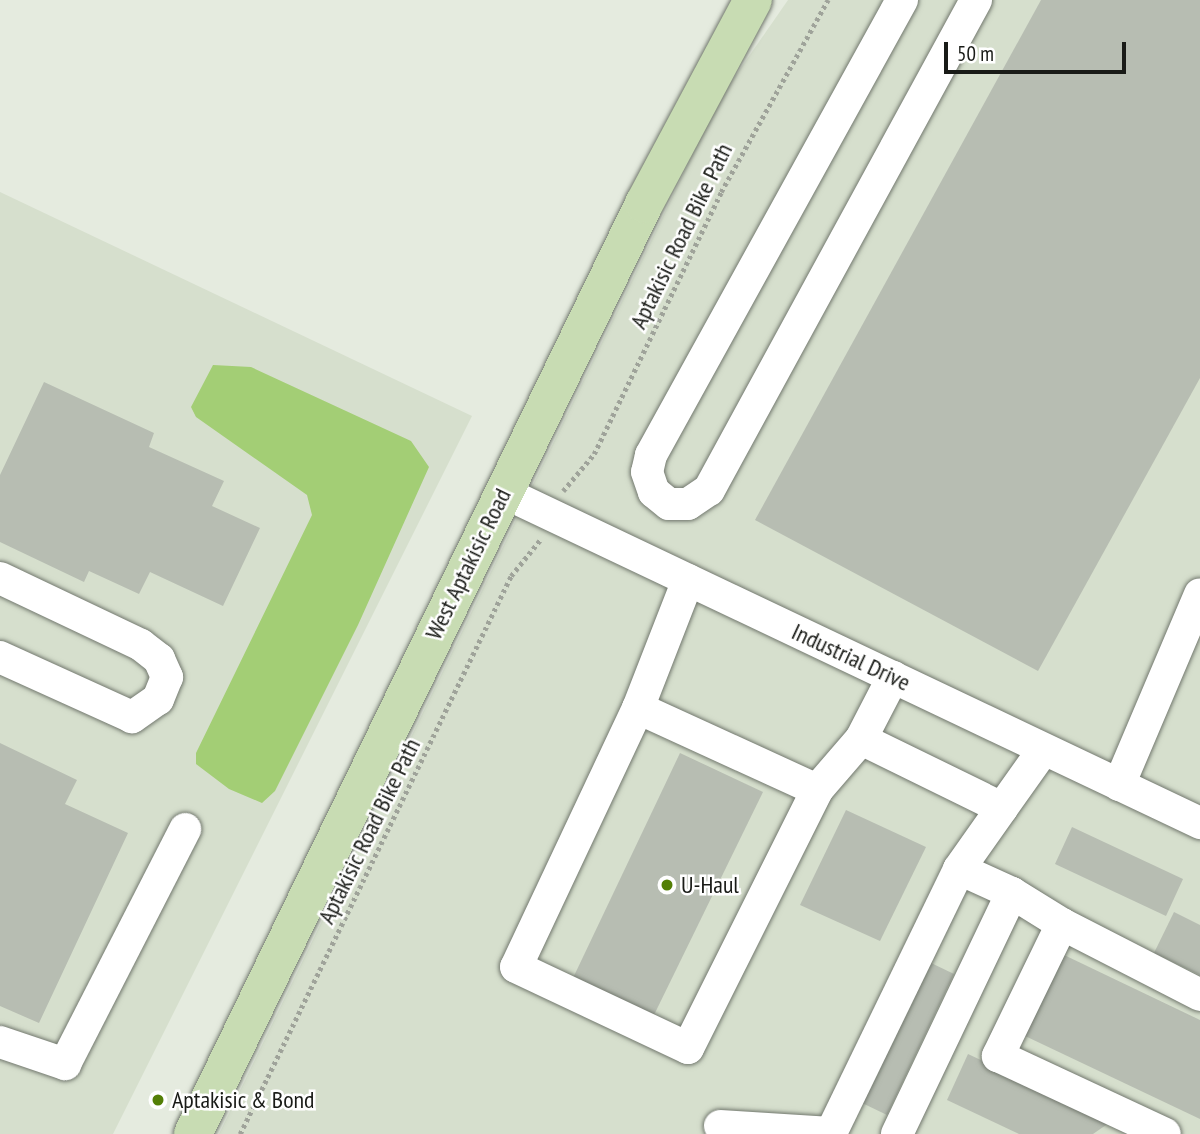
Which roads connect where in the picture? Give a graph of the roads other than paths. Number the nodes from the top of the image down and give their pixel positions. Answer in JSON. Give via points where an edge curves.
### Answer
{"nodes":[{"id":1,"x":753,"y":0,"type":"edge"},
{"id":2,"x":902,"y":0,"type":"edge"},
{"id":3,"x":976,"y":0,"type":"edge"},
{"id":4,"x":503,"y":492,"type":"junction"},
{"id":5,"x":0,"y":578,"type":"edge"},
{"id":6,"x":688,"y":580,"type":"junction"},
{"id":7,"x":1200,"y":594,"type":"edge"},
{"id":8,"x":0,"y":657,"type":"edge"},
{"id":9,"x":893,"y":677,"type":"junction"},
{"id":10,"x":638,"y":708,"type":"junction"},
{"id":11,"x":861,"y":739,"type":"junction"},
{"id":12,"x":1044,"y":749,"type":"junction"},
{"id":13,"x":1119,"y":785,"type":"junction"},
{"id":14,"x":817,"y":790,"type":"junction"},
{"id":15,"x":1002,"y":808,"type":"junction"},
{"id":16,"x":1200,"y":823,"type":"edge"},
{"id":17,"x":185,"y":828,"type":"dead end"},
{"id":18,"x":959,"y":869,"type":"junction"},
{"id":19,"x":1012,"y":893,"type":"junction"},
{"id":20,"x":1062,"y":924,"type":"junction"},
{"id":21,"x":1200,"y":995,"type":"edge"},
{"id":22,"x":0,"y":1042,"type":"edge"},
{"id":23,"x":720,"y":1126,"type":"dead end"},
{"id":24,"x":193,"y":1134,"type":"edge"},
{"id":25,"x":832,"y":1134,"type":"edge"},
{"id":26,"x":897,"y":1134,"type":"edge"},
{"id":27,"x":1165,"y":1134,"type":"edge"}],
"edges":[{"from":1,"to":4,"type":"main road","name":"West Aptakisic Road"},
{"from":2,"to":3,"type":"street","via":[[651,455],[647,472],[654,492],[670,503],[688,504],[709,490]]},
{"from":4,"to":6,"type":"street","name":"Industrial Drive"},
{"from":4,"to":24,"type":"main road","name":"West Aptakisic Road"},
{"from":5,"to":8,"type":"street","via":[[141,645],[159,659],[167,677],[158,699],[132,717]]},
{"from":6,"to":9,"type":"street","name":"Industrial Drive"},
{"from":6,"to":10,"type":"street"},
{"from":7,"to":13,"type":"street"},
{"from":9,"to":11,"type":"street"},
{"from":9,"to":12,"type":"street","name":"Industrial Drive"},
{"from":10,"to":14,"type":"street"},
{"from":10,"to":14,"type":"street","via":[[516,967],[688,1048]]},
{"from":11,"to":14,"type":"street"},
{"from":11,"to":15,"type":"street"},
{"from":12,"to":13,"type":"street","name":"Industrial Drive"},
{"from":12,"to":15,"type":"street"},
{"from":13,"to":16,"type":"street","name":"Industrial Drive"},
{"from":15,"to":18,"type":"street"},
{"from":17,"to":22,"type":"street","via":[[65,1064]]},
{"from":18,"to":19,"type":"street"},
{"from":18,"to":25,"type":"street"},
{"from":19,"to":20,"type":"street"},
{"from":19,"to":26,"type":"street"},
{"from":20,"to":21,"type":"street"},
{"from":20,"to":27,"type":"street","via":[[998,1056]]},
{"from":23,"to":25,"type":"street"}]}
